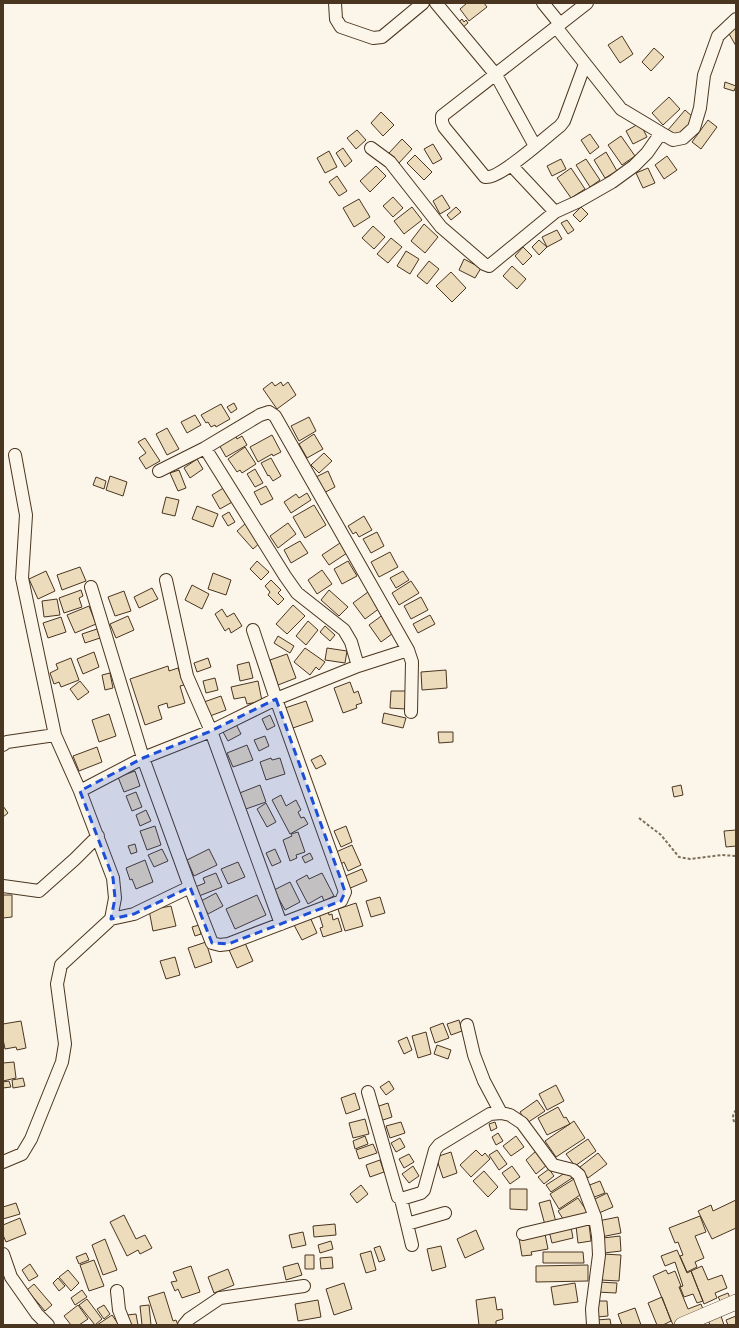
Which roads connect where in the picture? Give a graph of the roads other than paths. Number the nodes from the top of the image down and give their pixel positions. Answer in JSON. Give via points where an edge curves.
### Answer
{"nodes":[{"id":1,"x":335,"y":3,"type":"edge"},
{"id":2,"x":423,"y":3,"type":"edge"},
{"id":3,"x":436,"y":3,"type":"edge"},
{"id":4,"x":543,"y":3,"type":"edge"},
{"id":5,"x":587,"y":3,"type":"edge"},
{"id":6,"x":736,"y":19,"type":"edge"},
{"id":7,"x":558,"y":26,"type":"junction"},
{"id":8,"x":585,"y":64,"type":"junction"},
{"id":9,"x":496,"y":75,"type":"junction"},
{"id":10,"x":661,"y":133,"type":"junction"},
{"id":11,"x":535,"y":146,"type":"junction"},
{"id":12,"x":371,"y":148,"type":"dead end"},
{"id":13,"x":512,"y":165,"type":"junction"},
{"id":14,"x":555,"y":212,"type":"junction"},
{"id":15,"x":205,"y":448,"type":"junction"},
{"id":16,"x":15,"y":455,"type":"dead end"},
{"id":17,"x":159,"y":471,"type":"dead end"},
{"id":18,"x":166,"y":580,"type":"dead end"},
{"id":19,"x":91,"y":587,"type":"dead end"},
{"id":20,"x":253,"y":630,"type":"dead end"},
{"id":21,"x":408,"y":650,"type":"junction"},
{"id":22,"x":358,"y":666,"type":"junction"},
{"id":23,"x":276,"y":699,"type":"junction"},
{"id":24,"x":411,"y":712,"type":"dead end"},
{"id":25,"x":211,"y":731,"type":"junction"},
{"id":26,"x":55,"y":735,"type":"junction"},
{"id":27,"x":3,"y":745,"type":"edge"},
{"id":28,"x":143,"y":758,"type":"junction"},
{"id":29,"x":80,"y":791,"type":"junction"},
{"id":30,"x":98,"y":836,"type":"junction"},
{"id":31,"x":3,"y":886,"type":"edge"},
{"id":32,"x":190,"y":887,"type":"junction"},
{"id":33,"x":111,"y":919,"type":"junction"},
{"id":34,"x":281,"y":924,"type":"junction"},
{"id":35,"x":467,"y":1025,"type":"dead end"},
{"id":36,"x":368,"y":1092,"type":"dead end"},
{"id":37,"x":501,"y":1113,"type":"junction"},
{"id":38,"x":3,"y":1162,"type":"edge"},
{"id":39,"x":401,"y":1200,"type":"junction"},
{"id":40,"x":445,"y":1213,"type":"dead end"},
{"id":41,"x":595,"y":1218,"type":"junction"},
{"id":42,"x":407,"y":1224,"type":"junction"},
{"id":43,"x":523,"y":1234,"type":"dead end"},
{"id":44,"x":412,"y":1245,"type":"dead end"},
{"id":45,"x":3,"y":1254,"type":"edge"},
{"id":46,"x":304,"y":1286,"type":"dead end"},
{"id":47,"x":117,"y":1290,"type":"dead end"},
{"id":48,"x":736,"y":1302,"type":"edge"},
{"id":49,"x":48,"y":1325,"type":"edge"},
{"id":50,"x":125,"y":1325,"type":"edge"},
{"id":51,"x":184,"y":1325,"type":"edge"},
{"id":52,"x":593,"y":1325,"type":"edge"},
{"id":53,"x":682,"y":1325,"type":"edge"}],
"edges":[{"from":1,"to":2,"type":"street","via":[[336,20],[341,27],[373,38],[382,37]]},
{"from":3,"to":9,"type":"street"},
{"from":4,"to":7,"type":"street"},
{"from":5,"to":7,"type":"street"},
{"from":6,"to":10,"type":"street","via":[[718,36],[704,75],[700,108],[694,128],[683,138],[673,140]]},
{"from":7,"to":8,"type":"street"},
{"from":7,"to":9,"type":"street"},
{"from":8,"to":10,"type":"street","via":[[621,110]]},
{"from":8,"to":11,"type":"street","via":[[564,121]]},
{"from":9,"to":11,"type":"street"},
{"from":9,"to":13,"type":"street","via":[[442,116],[442,122],[485,177],[494,176]]},
{"from":10,"to":14,"type":"street","via":[[634,166],[578,202]]},
{"from":11,"to":13,"type":"street"},
{"from":12,"to":14,"type":"street","via":[[390,162],[441,227],[489,266]]},
{"from":13,"to":14,"type":"street"},
{"from":15,"to":17,"type":"street"},
{"from":15,"to":21,"type":"street","via":[[260,414],[269,412],[275,416]]},
{"from":15,"to":22,"type":"street","via":[[297,593],[344,630],[351,642]]},
{"from":16,"to":26,"type":"street","via":[[26,515],[22,578]]},
{"from":18,"to":25,"type":"street","via":[[188,676]]},
{"from":19,"to":28,"type":"street"},
{"from":20,"to":23,"type":"street"},
{"from":21,"to":22,"type":"street"},
{"from":21,"to":24,"type":"street","via":[[412,662]]},
{"from":22,"to":23,"type":"street"},
{"from":23,"to":25,"type":"street"},
{"from":23,"to":34,"type":"street","via":[[344,892],[341,901]]},
{"from":25,"to":28,"type":"street"},
{"from":25,"to":34,"type":"street"},
{"from":26,"to":27,"type":"street","via":[[7,742]]},
{"from":26,"to":29,"type":"street"},
{"from":28,"to":29,"type":"street"},
{"from":28,"to":32,"type":"street"},
{"from":29,"to":30,"type":"street"},
{"from":30,"to":31,"type":"street","via":[[39,891]]},
{"from":30,"to":33,"type":"street","via":[[114,878],[115,898]]},
{"from":32,"to":33,"type":"street","via":[[134,914]]},
{"from":32,"to":34,"type":"street","via":[[212,943],[228,944]]},
{"from":33,"to":38,"type":"street","via":[[61,965],[57,984],[65,1044],[62,1062],[31,1139],[22,1154]]},
{"from":35,"to":37,"type":"street","via":[[474,1055],[484,1081]]},
{"from":36,"to":39,"type":"street"},
{"from":37,"to":39,"type":"street","via":[[490,1114],[439,1145],[435,1150],[424,1190]]},
{"from":37,"to":41,"type":"street","via":[[522,1124],[553,1165],[573,1170],[579,1175]]},
{"from":39,"to":42,"type":"street"},
{"from":40,"to":42,"type":"street"},
{"from":41,"to":43,"type":"street"},
{"from":41,"to":52,"type":"street","via":[[600,1255],[592,1309]]},
{"from":42,"to":44,"type":"street"},
{"from":45,"to":49,"type":"street","via":[[11,1277]]},
{"from":46,"to":51,"type":"street","via":[[220,1298]]},
{"from":47,"to":50,"type":"street","via":[[118,1310]]},
{"from":48,"to":53,"type":"main road"}]}
